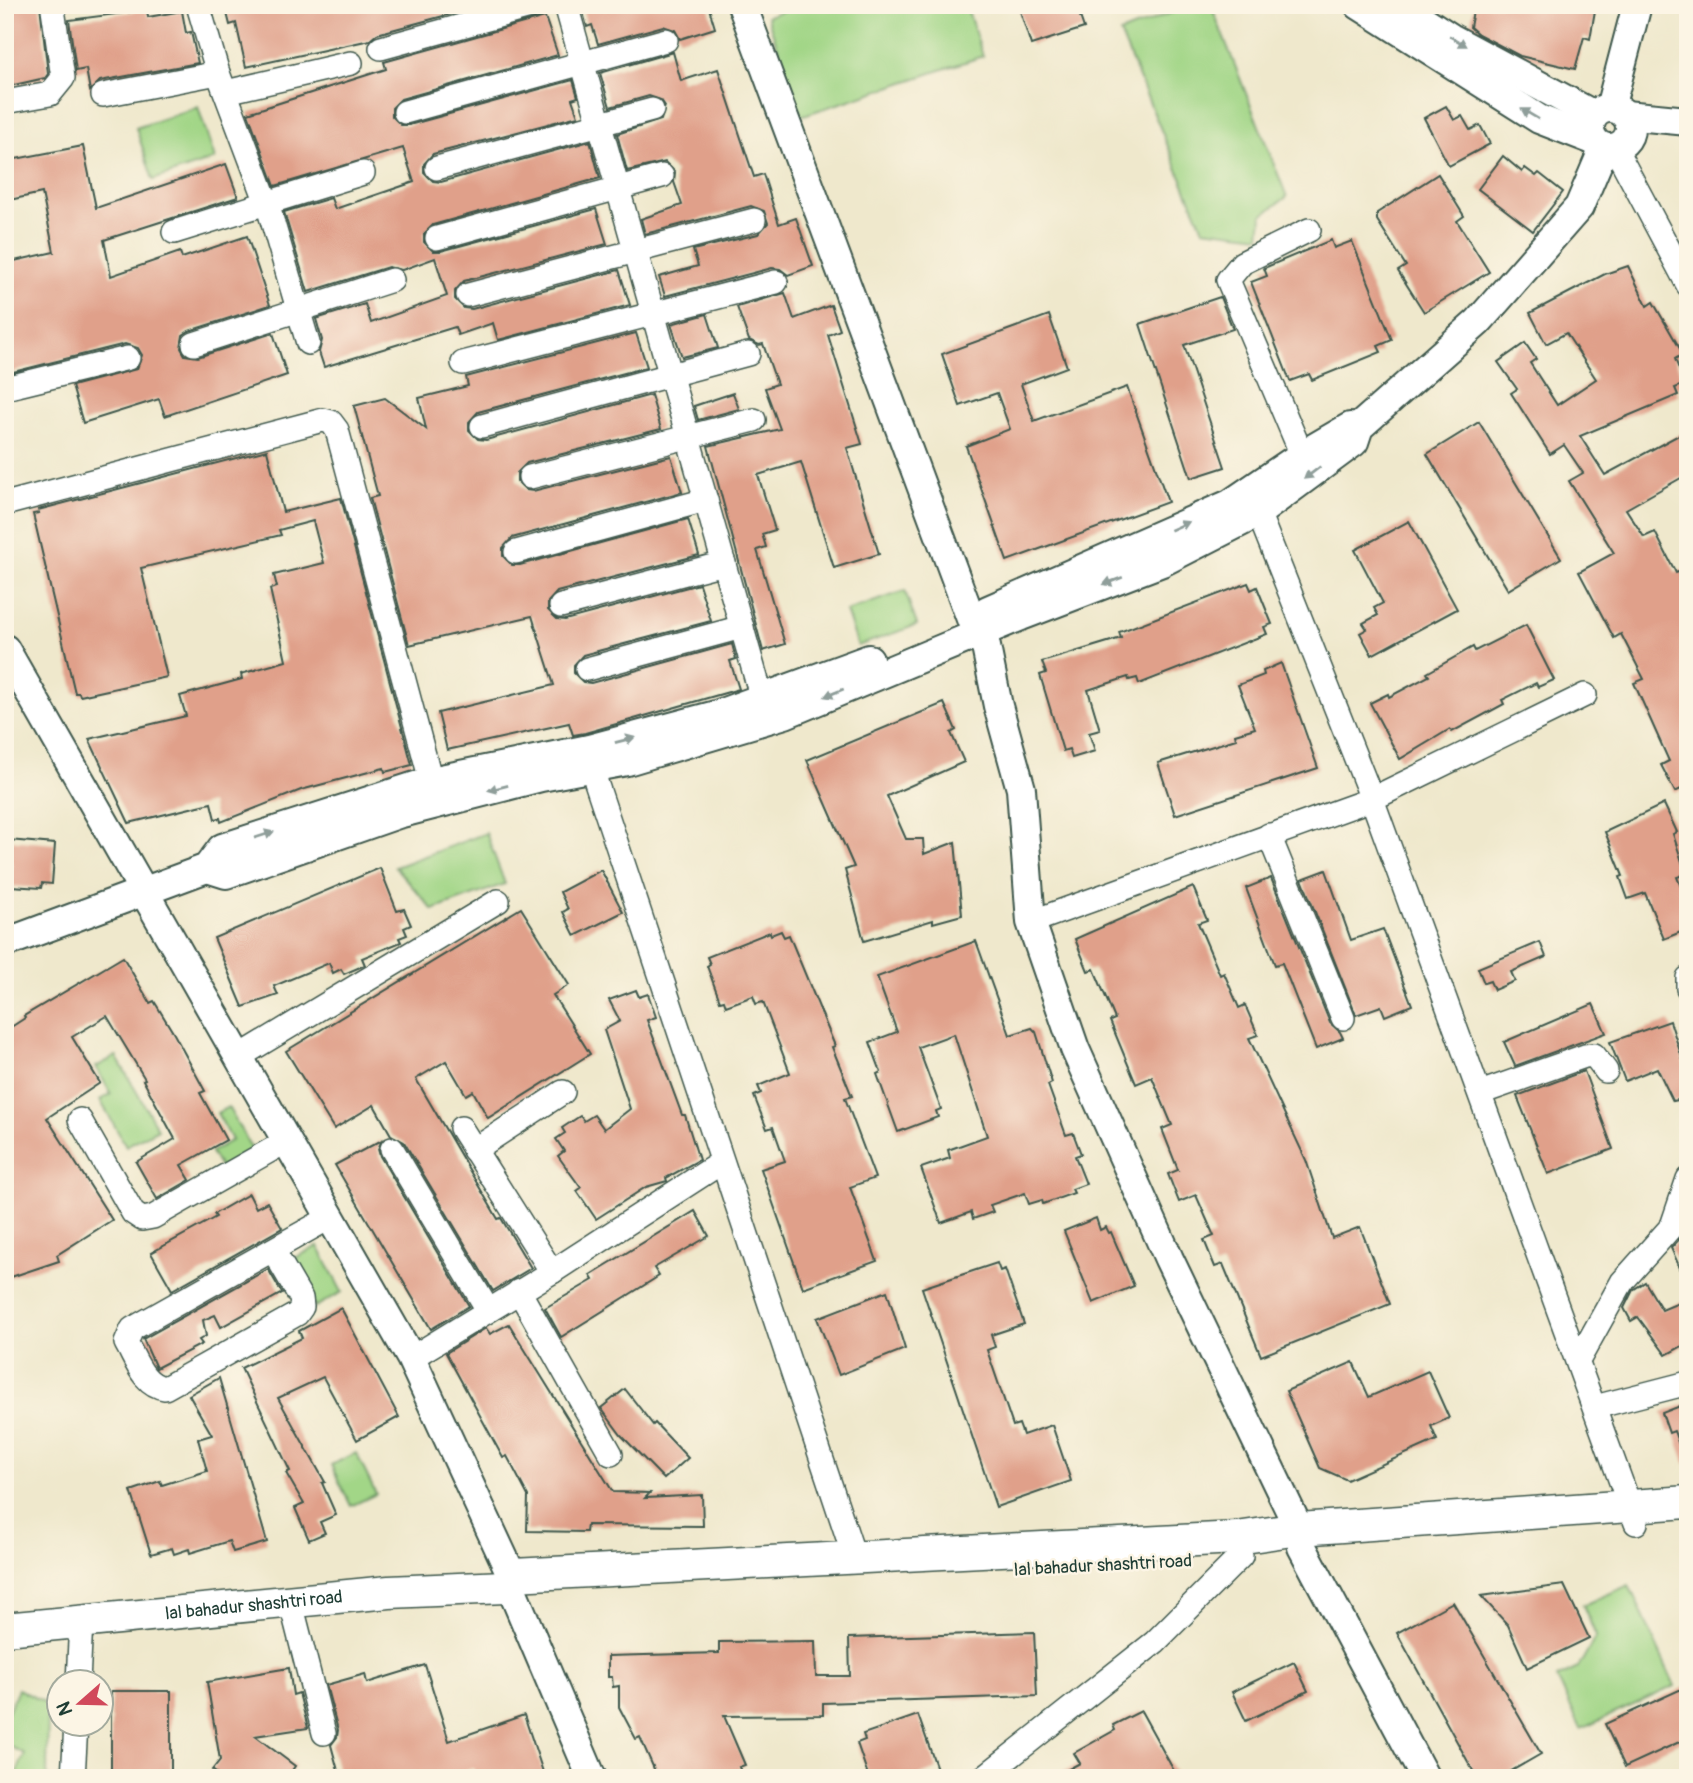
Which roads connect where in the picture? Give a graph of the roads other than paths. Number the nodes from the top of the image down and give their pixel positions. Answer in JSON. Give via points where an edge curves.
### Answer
{"nodes":[{"id":1,"x":198,"y":5,"type":"edge"},
{"id":2,"x":538,"y":5,"type":"edge"},
{"id":3,"x":566,"y":5,"type":"edge"},
{"id":4,"x":1359,"y":5,"type":"edge"},
{"id":5,"x":1400,"y":5,"type":"edge"},
{"id":6,"x":1637,"y":5,"type":"edge"},
{"id":7,"x":752,"y":7,"type":"edge"},
{"id":8,"x":53,"y":9,"type":"dead end"},
{"id":9,"x":666,"y":40,"type":"dead end"},
{"id":10,"x":381,"y":48,"type":"dead end"},
{"id":11,"x":582,"y":61,"type":"junction"},
{"id":12,"x":351,"y":63,"type":"dead end"},
{"id":13,"x":222,"y":83,"type":"junction"},
{"id":14,"x":103,"y":95,"type":"dead end"},
{"id":15,"x":5,"y":102,"type":"edge"},
{"id":16,"x":652,"y":110,"type":"dead end"},
{"id":17,"x":405,"y":112,"type":"dead end"},
{"id":18,"x":1688,"y":121,"type":"edge"},
{"id":19,"x":600,"y":125,"type":"junction"},
{"id":20,"x":1607,"y":129,"type":"junction"},
{"id":21,"x":437,"y":167,"type":"dead end"},
{"id":22,"x":363,"y":173,"type":"dead end"},
{"id":23,"x":662,"y":176,"type":"dead end"},
{"id":24,"x":618,"y":188,"type":"junction"},
{"id":25,"x":267,"y":202,"type":"junction"},
{"id":26,"x":754,"y":220,"type":"dead end"},
{"id":27,"x":1309,"y":230,"type":"dead end"},
{"id":28,"x":174,"y":232,"type":"dead end"},
{"id":29,"x":437,"y":238,"type":"dead end"},
{"id":30,"x":636,"y":252,"type":"junction"},
{"id":31,"x":392,"y":280,"type":"dead end"},
{"id":32,"x":776,"y":282,"type":"dead end"},
{"id":33,"x":1688,"y":285,"type":"edge"},
{"id":34,"x":468,"y":295,"type":"dead end"},
{"id":35,"x":301,"y":311,"type":"junction"},
{"id":36,"x":653,"y":312,"type":"junction"},
{"id":37,"x":308,"y":343,"type":"dead end"},
{"id":38,"x":194,"y":344,"type":"dead end"},
{"id":39,"x":748,"y":354,"type":"dead end"},
{"id":40,"x":128,"y":358,"type":"dead end"},
{"id":41,"x":463,"y":363,"type":"dead end"},
{"id":42,"x":671,"y":376,"type":"junction"},
{"id":43,"x":5,"y":388,"type":"edge"},
{"id":44,"x":754,"y":420,"type":"dead end"},
{"id":45,"x":482,"y":426,"type":"dead end"},
{"id":46,"x":1359,"y":427,"type":"junction"},
{"id":47,"x":688,"y":436,"type":"junction"},
{"id":48,"x":1302,"y":455,"type":"junction"},
{"id":49,"x":530,"y":477,"type":"dead end"},
{"id":50,"x":706,"y":500,"type":"junction"},
{"id":51,"x":1254,"y":502,"type":"junction"},
{"id":52,"x":5,"y":504,"type":"edge"},
{"id":53,"x":516,"y":552,"type":"dead end"},
{"id":54,"x":724,"y":564,"type":"junction"},
{"id":55,"x":561,"y":606,"type":"dead end"},
{"id":56,"x":980,"y":625,"type":"junction"},
{"id":57,"x":742,"y":627,"type":"junction"},
{"id":58,"x":5,"y":649,"type":"edge"},
{"id":59,"x":587,"y":669,"type":"dead end"},
{"id":60,"x":1585,"y":695,"type":"dead end"},
{"id":61,"x":762,"y":699,"type":"junction"},
{"id":62,"x":592,"y":758,"type":"junction"},
{"id":63,"x":431,"y":780,"type":"junction"},
{"id":64,"x":1372,"y":799,"type":"junction"},
{"id":65,"x":1269,"y":835,"type":"junction"},
{"id":66,"x":208,"y":868,"type":"junction"},
{"id":67,"x":142,"y":892,"type":"junction"},
{"id":68,"x":498,"y":901,"type":"dead end"},
{"id":69,"x":1031,"y":922,"type":"junction"},
{"id":70,"x":5,"y":943,"type":"edge"},
{"id":71,"x":1688,"y":978,"type":"edge"},
{"id":72,"x":1688,"y":988,"type":"edge"},
{"id":73,"x":1343,"y":1018,"type":"dead end"},
{"id":74,"x":237,"y":1058,"type":"junction"},
{"id":75,"x":1605,"y":1071,"type":"dead end"},
{"id":76,"x":563,"y":1092,"type":"dead end"},
{"id":77,"x":1480,"y":1093,"type":"junction"},
{"id":78,"x":80,"y":1120,"type":"dead end"},
{"id":79,"x":461,"y":1128,"type":"dead end"},
{"id":80,"x":285,"y":1142,"type":"junction"},
{"id":81,"x":391,"y":1149,"type":"dead end"},
{"id":82,"x":474,"y":1150,"type":"junction"},
{"id":83,"x":722,"y":1162,"type":"junction"},
{"id":84,"x":1687,"y":1185,"type":"edge"},
{"id":85,"x":329,"y":1218,"type":"junction"},
{"id":86,"x":273,"y":1250,"type":"junction"},
{"id":87,"x":552,"y":1272,"type":"junction"},
{"id":88,"x":519,"y":1291,"type":"junction"},
{"id":89,"x":488,"y":1310,"type":"junction"},
{"id":90,"x":411,"y":1358,"type":"junction"},
{"id":91,"x":1578,"y":1361,"type":"junction"},
{"id":92,"x":1688,"y":1383,"type":"edge"},
{"id":93,"x":1595,"y":1407,"type":"junction"},
{"id":94,"x":611,"y":1454,"type":"dead end"},
{"id":95,"x":1688,"y":1489,"type":"edge"},
{"id":96,"x":1688,"y":1502,"type":"edge"},
{"id":97,"x":1632,"y":1510,"type":"junction"},
{"id":98,"x":1688,"y":1518,"type":"edge"},
{"id":99,"x":1301,"y":1538,"type":"junction"},
{"id":100,"x":1241,"y":1556,"type":"junction"},
{"id":101,"x":855,"y":1559,"type":"junction"},
{"id":102,"x":510,"y":1582,"type":"junction"},
{"id":103,"x":291,"y":1603,"type":"junction"},
{"id":104,"x":81,"y":1621,"type":"junction"},
{"id":105,"x":7,"y":1627,"type":"edge"},
{"id":106,"x":79,"y":1668,"type":"edge"},
{"id":107,"x":324,"y":1733,"type":"dead end"},
{"id":108,"x":75,"y":1738,"type":"edge"},
{"id":109,"x":73,"y":1778,"type":"edge"},
{"id":110,"x":592,"y":1778,"type":"edge"},
{"id":111,"x":983,"y":1778,"type":"edge"},
{"id":112,"x":1426,"y":1778,"type":"edge"}],
"edges":[{"from":1,"to":13,"type":"street"},
{"from":2,"to":10,"type":"street"},
{"from":3,"to":11,"type":"street"},
{"from":20,"to":4,"type":"street","one_way":true,"via":[[1539,119]]},
{"from":5,"to":20,"type":"street","one_way":true},
{"from":6,"to":20,"type":"street"},
{"from":7,"to":56,"type":"street"},
{"from":8,"to":15,"type":"street","via":[[63,78],[50,94]]},
{"from":9,"to":11,"type":"street"},
{"from":11,"to":17,"type":"street"},
{"from":11,"to":19,"type":"street"},
{"from":12,"to":13,"type":"street"},
{"from":13,"to":14,"type":"street"},
{"from":13,"to":25,"type":"street"},
{"from":16,"to":19,"type":"street"},
{"from":18,"to":20,"type":"street"},
{"from":19,"to":21,"type":"street"},
{"from":19,"to":24,"type":"street"},
{"from":20,"to":33,"type":"street"},
{"from":20,"to":46,"type":"street","via":[[1579,207],[1570,218],[1478,322]]},
{"from":22,"to":25,"type":"street"},
{"from":23,"to":24,"type":"street"},
{"from":24,"to":29,"type":"street"},
{"from":24,"to":30,"type":"street"},
{"from":25,"to":28,"type":"street"},
{"from":25,"to":35,"type":"street"},
{"from":26,"to":30,"type":"street"},
{"from":27,"to":48,"type":"street","via":[[1242,263],[1228,280]]},
{"from":30,"to":34,"type":"street"},
{"from":30,"to":36,"type":"street"},
{"from":31,"to":35,"type":"street"},
{"from":32,"to":36,"type":"street"},
{"from":35,"to":37,"type":"street"},
{"from":35,"to":38,"type":"street"},
{"from":36,"to":41,"type":"street"},
{"from":36,"to":42,"type":"street"},
{"from":39,"to":42,"type":"street"},
{"from":40,"to":43,"type":"street"},
{"from":42,"to":45,"type":"street"},
{"from":42,"to":47,"type":"street"},
{"from":44,"to":47,"type":"street"},
{"from":46,"to":48,"type":"street","via":[[1346,427]]},
{"from":46,"to":51,"type":"street","one_way":true,"via":[[1354,442]]},
{"from":47,"to":49,"type":"street"},
{"from":47,"to":50,"type":"street"},
{"from":48,"to":51,"type":"street"},
{"from":50,"to":53,"type":"street"},
{"from":50,"to":54,"type":"street"},
{"from":51,"to":56,"type":"street","via":[[1230,504]]},
{"from":51,"to":64,"type":"street"},
{"from":52,"to":63,"type":"street","via":[[323,419],[331,422],[337,430]]},
{"from":54,"to":55,"type":"street"},
{"from":54,"to":57,"type":"street"},
{"from":56,"to":61,"type":"street"},
{"from":56,"to":62,"type":"street","one_way":true,"via":[[785,714],[627,761]]},
{"from":56,"to":69,"type":"street","via":[[1021,789]]},
{"from":57,"to":59,"type":"street"},
{"from":57,"to":61,"type":"street"},
{"from":58,"to":67,"type":"street"},
{"from":60,"to":64,"type":"street"},
{"from":62,"to":61,"type":"street","one_way":true},
{"from":62,"to":63,"type":"street"},
{"from":62,"to":66,"type":"street","one_way":true,"via":[[398,814],[226,874]]},
{"from":62,"to":83,"type":"street","via":[[596,782]]},
{"from":66,"to":63,"type":"street","one_way":true,"via":[[222,848]]},
{"from":64,"to":65,"type":"street"},
{"from":64,"to":77,"type":"street"},
{"from":65,"to":69,"type":"street"},
{"from":65,"to":73,"type":"street"},
{"from":66,"to":67,"type":"street"},
{"from":67,"to":70,"type":"street"},
{"from":67,"to":74,"type":"street"},
{"from":68,"to":74,"type":"street"},
{"from":69,"to":99,"type":"street","via":[[1081,1062]]},
{"from":71,"to":72,"type":"street"},
{"from":74,"to":80,"type":"street"},
{"from":75,"to":77,"type":"street","via":[[1594,1055],[1585,1056]]},
{"from":76,"to":82,"type":"street"},
{"from":77,"to":91,"type":"street"},
{"from":78,"to":80,"type":"street","via":[[133,1213],[142,1219]]},
{"from":79,"to":82,"type":"street"},
{"from":80,"to":85,"type":"street"},
{"from":81,"to":89,"type":"street"},
{"from":82,"to":87,"type":"street"},
{"from":83,"to":87,"type":"street"},
{"from":83,"to":101,"type":"street"},
{"from":84,"to":91,"type":"street","via":[[1672,1226],[1622,1282]]},
{"from":85,"to":86,"type":"street"},
{"from":85,"to":90,"type":"street"},
{"from":86,"to":86,"type":"street","via":[[132,1329],[126,1343],[148,1381],[165,1388],[297,1314],[302,1298]]},
{"from":87,"to":88,"type":"street"},
{"from":88,"to":89,"type":"street"},
{"from":88,"to":94,"type":"street"},
{"from":89,"to":90,"type":"street"},
{"from":90,"to":102,"type":"street"},
{"from":91,"to":93,"type":"street"},
{"from":92,"to":93,"type":"street"},
{"from":93,"to":97,"type":"street"},
{"from":95,"to":97,"type":"street"},
{"from":96,"to":97,"type":"main road"},
{"from":97,"to":98,"type":"main road","name":"lal bahadur shashtri road"},
{"from":97,"to":99,"type":"main road","name":"lal bahadur shashtri road"},
{"from":99,"to":100,"type":"main road","name":"lal bahadur shashtri road"},
{"from":99,"to":101,"type":"main road"},
{"from":99,"to":112,"type":"street"},
{"from":100,"to":102,"type":"main road","name":"lal bahadur shashtri road","via":[[682,1585]]},
{"from":100,"to":111,"type":"street","via":[[1155,1642]]},
{"from":101,"to":102,"type":"main road"},
{"from":102,"to":103,"type":"main road","name":"lal bahadur shashtri road"},
{"from":102,"to":105,"type":"main road","via":[[384,1578]]},
{"from":102,"to":110,"type":"street"},
{"from":103,"to":104,"type":"main road","name":"lal bahadur shashtri road"},
{"from":103,"to":107,"type":"street"},
{"from":104,"to":105,"type":"main road","name":"lal bahadur shashtri road"},
{"from":104,"to":106,"type":"street"},
{"from":108,"to":109,"type":"street"}]}
